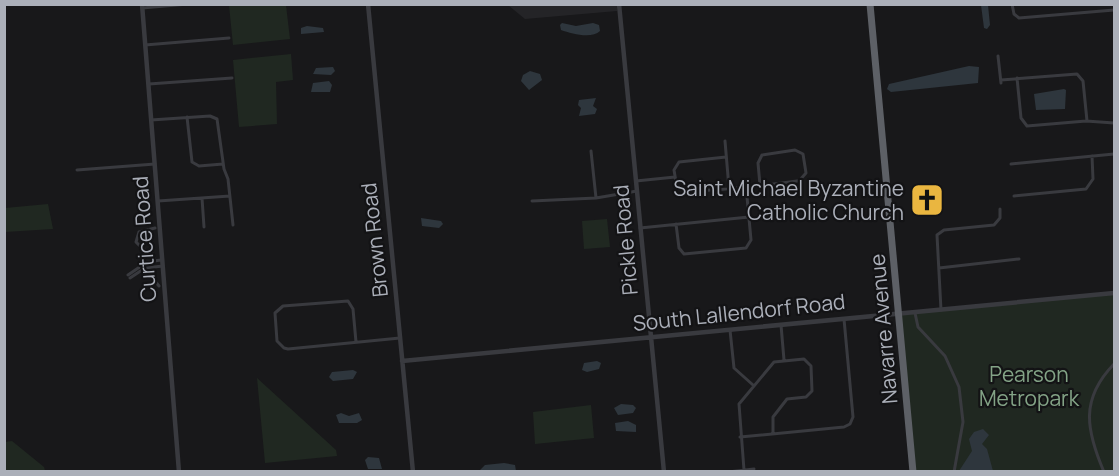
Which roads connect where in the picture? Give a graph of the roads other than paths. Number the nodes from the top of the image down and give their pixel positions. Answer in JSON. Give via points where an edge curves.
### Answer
{"nodes":[{"id":1,"x":188,"y":4,"type":"edge"},
{"id":2,"x":368,"y":4,"type":"edge"},
{"id":3,"x":619,"y":4,"type":"edge"},
{"id":4,"x":870,"y":4,"type":"edge"},
{"id":5,"x":1012,"y":4,"type":"edge"},
{"id":6,"x":180,"y":5,"type":"edge"},
{"id":7,"x":142,"y":6,"type":"edge"},
{"id":8,"x":1114,"y":10,"type":"edge"},
{"id":9,"x":229,"y":39,"type":"dead end"},
{"id":10,"x":146,"y":45,"type":"junction"},
{"id":11,"x":998,"y":56,"type":"dead end"},
{"id":12,"x":232,"y":78,"type":"dead end"},
{"id":13,"x":1017,"y":78,"type":"junction"},
{"id":14,"x":149,"y":84,"type":"junction"},
{"id":15,"x":187,"y":117,"type":"junction"},
{"id":16,"x":151,"y":120,"type":"junction"},
{"id":17,"x":1087,"y":121,"type":"junction"},
{"id":18,"x":1114,"y":123,"type":"edge"},
{"id":19,"x":725,"y":141,"type":"dead end"},
{"id":20,"x":591,"y":151,"type":"dead end"},
{"id":21,"x":1114,"y":154,"type":"edge"},
{"id":22,"x":1092,"y":156,"type":"junction"},
{"id":23,"x":726,"y":157,"type":"junction"},
{"id":24,"x":155,"y":164,"type":"junction"},
{"id":25,"x":223,"y":164,"type":"junction"},
{"id":26,"x":1011,"y":164,"type":"dead end"},
{"id":27,"x":77,"y":170,"type":"dead end"},
{"id":28,"x":675,"y":177,"type":"junction"},
{"id":29,"x":636,"y":181,"type":"junction"},
{"id":30,"x":760,"y":185,"type":"junction"},
{"id":31,"x":746,"y":186,"type":"junction"},
{"id":32,"x":729,"y":188,"type":"junction"},
{"id":33,"x":637,"y":191,"type":"junction"},
{"id":34,"x":230,"y":195,"type":"junction"},
{"id":35,"x":1014,"y":196,"type":"dead end"},
{"id":36,"x":202,"y":198,"type":"junction"},
{"id":37,"x":596,"y":198,"type":"junction"},
{"id":38,"x":158,"y":201,"type":"junction"},
{"id":39,"x":532,"y":201,"type":"dead end"},
{"id":40,"x":1000,"y":209,"type":"dead end"},
{"id":41,"x":749,"y":217,"type":"junction"},
{"id":42,"x":676,"y":224,"type":"junction"},
{"id":43,"x":232,"y":225,"type":"dead end"},
{"id":44,"x":204,"y":227,"type":"dead end"},
{"id":45,"x":155,"y":228,"type":"dead end"},
{"id":46,"x":640,"y":228,"type":"junction"},
{"id":47,"x":1019,"y":259,"type":"dead end"},
{"id":48,"x":155,"y":261,"type":"junction"},
{"id":49,"x":162,"y":263,"type":"junction"},
{"id":50,"x":144,"y":266,"type":"junction"},
{"id":51,"x":939,"y":268,"type":"junction"},
{"id":52,"x":129,"y":277,"type":"dead end"},
{"id":53,"x":159,"y":286,"type":"dead end"},
{"id":54,"x":1114,"y":293,"type":"edge"},
{"id":55,"x":940,"y":310,"type":"junction"},
{"id":56,"x":915,"y":311,"type":"junction"},
{"id":57,"x":897,"y":313,"type":"junction"},
{"id":58,"x":844,"y":319,"type":"junction"},
{"id":59,"x":781,"y":325,"type":"junction"},
{"id":60,"x":730,"y":330,"type":"junction"},
{"id":61,"x":651,"y":337,"type":"junction"},
{"id":62,"x":400,"y":338,"type":"junction"},
{"id":63,"x":356,"y":342,"type":"junction"},
{"id":64,"x":784,"y":360,"type":"junction"},
{"id":65,"x":402,"y":361,"type":"junction"},
{"id":66,"x":1114,"y":364,"type":"edge"},
{"id":67,"x":754,"y":386,"type":"junction"},
{"id":68,"x":773,"y":434,"type":"junction"},
{"id":69,"x":740,"y":437,"type":"junction"},
{"id":70,"x":754,"y":469,"type":"dead end"},
{"id":71,"x":744,"y":470,"type":"junction"},
{"id":72,"x":179,"y":471,"type":"edge"},
{"id":73,"x":413,"y":471,"type":"edge"},
{"id":74,"x":664,"y":471,"type":"edge"},
{"id":75,"x":728,"y":471,"type":"edge"},
{"id":76,"x":913,"y":471,"type":"edge"},
{"id":77,"x":954,"y":471,"type":"edge"},
{"id":78,"x":1104,"y":471,"type":"edge"}],
"edges":[{"from":1,"to":6,"type":"street"},
{"from":2,"to":62,"type":"street","name":"Brown Road"},
{"from":3,"to":29,"type":"street","name":"Pickle Road"},
{"from":4,"to":57,"type":"highway","name":"Navarre Avenue"},
{"from":5,"to":8,"type":"street","via":[[1015,16]]},
{"from":6,"to":7,"type":"street"},
{"from":7,"to":10,"type":"street","name":"Curtice Road"},
{"from":9,"to":10,"type":"street"},
{"from":10,"to":14,"type":"street","name":"Curtice Road"},
{"from":11,"to":13,"type":"street","via":[[1001,81]]},
{"from":12,"to":14,"type":"street"},
{"from":13,"to":17,"type":"street","via":[[1077,74],[1083,81]]},
{"from":13,"to":17,"type":"street","via":[[1026,125]]},
{"from":14,"to":16,"type":"street","name":"Curtice Road"},
{"from":15,"to":16,"type":"street"},
{"from":15,"to":25,"type":"street","via":[[217,119]]},
{"from":15,"to":25,"type":"street","via":[[192,162],[199,166]]},
{"from":16,"to":24,"type":"street","name":"Curtice Road"},
{"from":17,"to":18,"type":"street"},
{"from":19,"to":23,"type":"street"},
{"from":20,"to":37,"type":"street"},
{"from":21,"to":22,"type":"street"},
{"from":22,"to":26,"type":"street"},
{"from":22,"to":35,"type":"street","via":[[1094,179],[1086,189]]},
{"from":23,"to":28,"type":"street","via":[[680,162]]},
{"from":23,"to":32,"type":"street"},
{"from":24,"to":27,"type":"street"},
{"from":24,"to":38,"type":"street","name":"Curtice Road"},
{"from":25,"to":34,"type":"street"},
{"from":28,"to":29,"type":"street"},
{"from":28,"to":32,"type":"street","via":[[682,192]]},
{"from":29,"to":33,"type":"street","name":"Pickle Road"},
{"from":30,"to":30,"type":"street","via":[[800,180],[805,176],[804,155],[798,150],[763,154],[758,162]]},
{"from":30,"to":31,"type":"street"},
{"from":31,"to":32,"type":"street"},
{"from":31,"to":41,"type":"street"},
{"from":33,"to":37,"type":"street"},
{"from":33,"to":46,"type":"street","name":"Pickle Road"},
{"from":34,"to":36,"type":"street"},
{"from":34,"to":43,"type":"street"},
{"from":36,"to":38,"type":"street"},
{"from":36,"to":44,"type":"street"},
{"from":37,"to":39,"type":"street"},
{"from":38,"to":49,"type":"street","name":"Curtice Road"},
{"from":40,"to":51,"type":"street","via":[[1000,219],[994,224],[939,232]]},
{"from":41,"to":42,"type":"street"},
{"from":41,"to":42,"type":"street","via":[[750,245],[743,249],[686,254],[679,248]]},
{"from":42,"to":46,"type":"street"},
{"from":45,"to":48,"type":"street","via":[[139,232],[136,242],[152,253]]},
{"from":46,"to":61,"type":"street","name":"Pickle Road"},
{"from":47,"to":51,"type":"street"},
{"from":48,"to":49,"type":"street"},
{"from":48,"to":50,"type":"street"},
{"from":49,"to":50,"type":"street"},
{"from":49,"to":72,"type":"street","name":"Curtice Road"},
{"from":50,"to":52,"type":"street"},
{"from":50,"to":53,"type":"street"},
{"from":51,"to":55,"type":"street"},
{"from":54,"to":55,"type":"street","name":"South Lallendorf Road"},
{"from":55,"to":56,"type":"street","name":"South Lallendorf Road"},
{"from":56,"to":57,"type":"street","name":"South Lallendorf Road"},
{"from":56,"to":77,"type":"street","via":[[918,327],[945,356],[959,387],[963,422]]},
{"from":57,"to":58,"type":"street","name":"South Lallendorf Road"},
{"from":57,"to":76,"type":"highway","name":"Navarre Avenue"},
{"from":58,"to":59,"type":"street","name":"South Lallendorf Road"},
{"from":58,"to":68,"type":"street","via":[[853,417],[850,424]]},
{"from":59,"to":60,"type":"street","name":"South Lallendorf Road"},
{"from":59,"to":64,"type":"street"},
{"from":60,"to":61,"type":"street","name":"South Lallendorf Road"},
{"from":60,"to":67,"type":"street","via":[[734,368]]},
{"from":61,"to":65,"type":"street","name":"South Lallendorf Road"},
{"from":61,"to":74,"type":"street","name":"Pickle Road"},
{"from":62,"to":63,"type":"street"},
{"from":62,"to":65,"type":"street","name":"Brown Road"},
{"from":63,"to":63,"type":"street","via":[[353,306],[348,301],[277,309],[274,316],[277,341],[286,349]]},
{"from":64,"to":67,"type":"street","via":[[773,363]]},
{"from":64,"to":68,"type":"street","via":[[808,361],[813,388],[808,396],[785,401],[773,417]]},
{"from":65,"to":73,"type":"street","name":"Brown Road"},
{"from":66,"to":78,"type":"street","via":[[1100,381],[1089,411],[1090,438]]},
{"from":67,"to":69,"type":"street","via":[[738,406]]},
{"from":68,"to":69,"type":"street"},
{"from":69,"to":71,"type":"street"},
{"from":70,"to":71,"type":"street"},
{"from":71,"to":75,"type":"street"}]}
